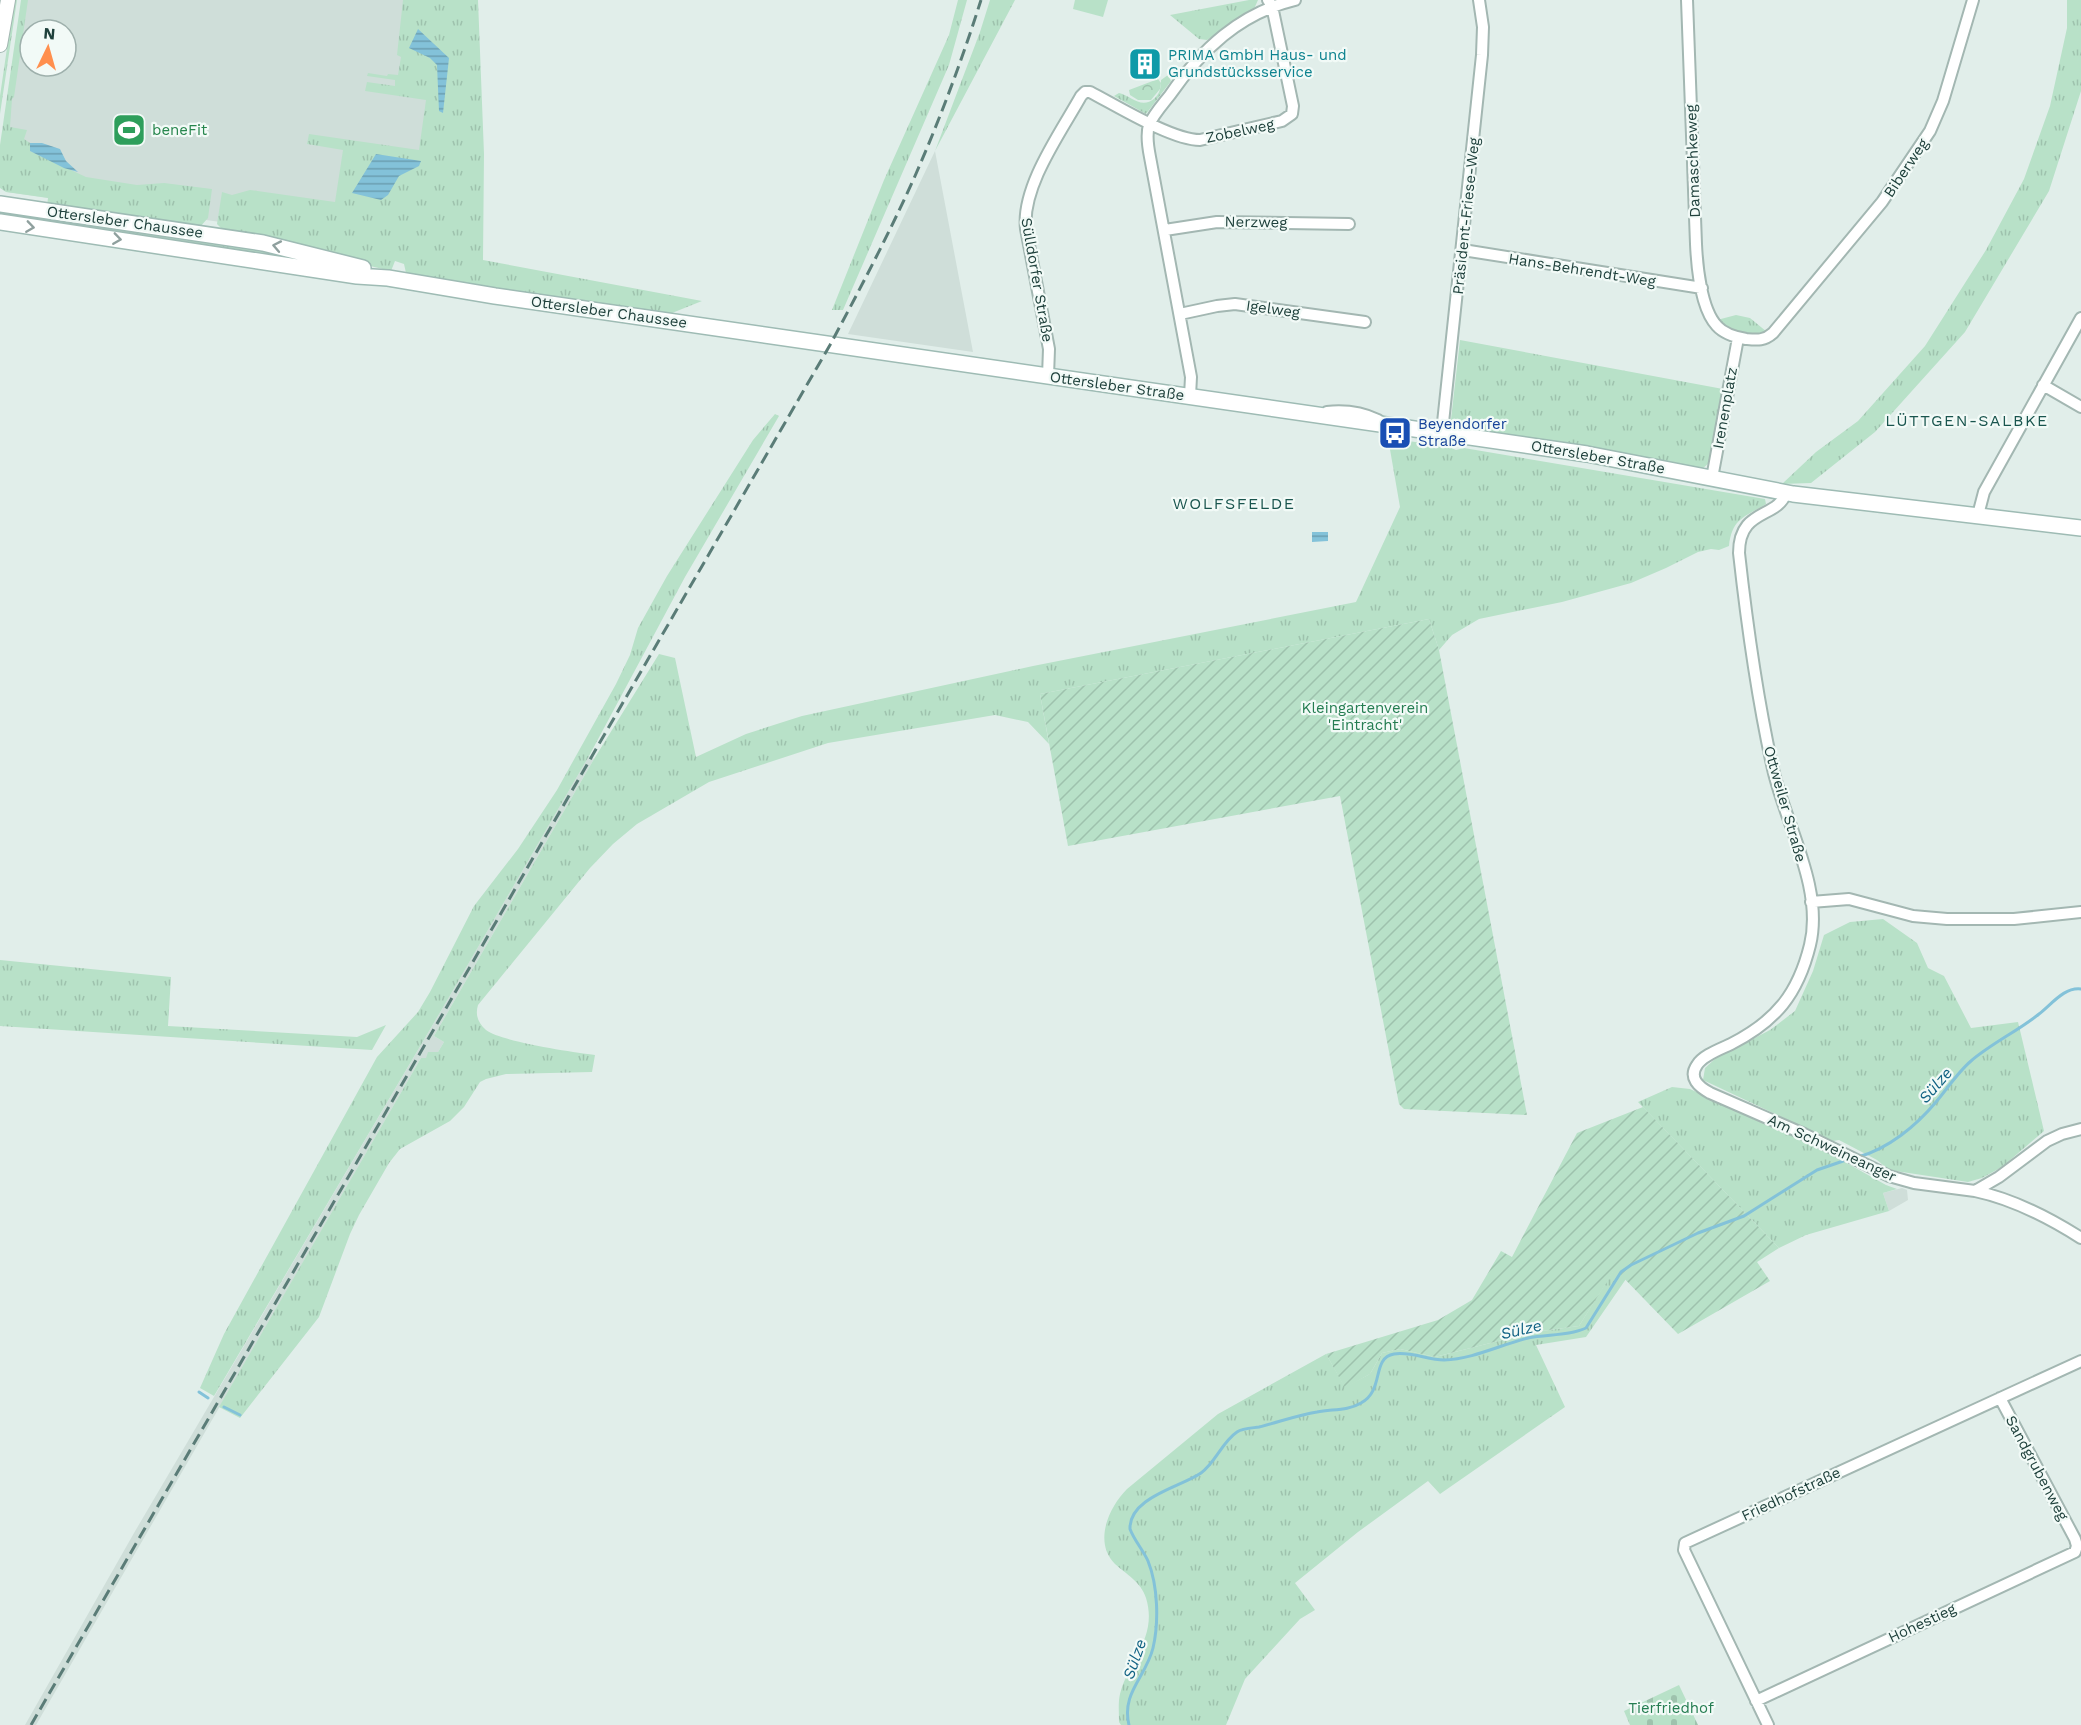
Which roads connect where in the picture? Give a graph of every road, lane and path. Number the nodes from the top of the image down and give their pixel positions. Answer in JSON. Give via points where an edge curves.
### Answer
{"nodes":[{"id":1,"x":8,"y":0,"type":"edge"},
{"id":2,"x":1295,"y":0,"type":"edge"},
{"id":3,"x":1479,"y":0,"type":"edge"},
{"id":4,"x":1687,"y":0,"type":"edge"},
{"id":5,"x":1973,"y":0,"type":"edge"},
{"id":6,"x":1270,"y":3,"type":"edge"},
{"id":7,"x":0,"y":45,"type":"edge"},
{"id":8,"x":1150,"y":123,"type":"junction"},
{"id":9,"x":0,"y":204,"type":"edge"},
{"id":10,"x":0,"y":222,"type":"edge"},
{"id":11,"x":1349,"y":224,"type":"dead end"},
{"id":12,"x":1164,"y":230,"type":"junction"},
{"id":13,"x":1463,"y":250,"type":"junction"},
{"id":14,"x":388,"y":278,"type":"junction"},
{"id":15,"x":1702,"y":288,"type":"junction"},
{"id":16,"x":1180,"y":314,"type":"junction"},
{"id":17,"x":2081,"y":318,"type":"edge"},
{"id":18,"x":1365,"y":322,"type":"dead end"},
{"id":19,"x":1738,"y":338,"type":"junction"},
{"id":20,"x":830,"y":345,"type":"joint"},
{"id":21,"x":1048,"y":376,"type":"junction"},
{"id":22,"x":2043,"y":385,"type":"junction"},
{"id":23,"x":1190,"y":396,"type":"junction"},
{"id":24,"x":2081,"y":407,"type":"edge"},
{"id":25,"x":1314,"y":414,"type":"junction"},
{"id":26,"x":1342,"y":418,"type":"junction"},
{"id":27,"x":1390,"y":425,"type":"junction"},
{"id":28,"x":1410,"y":428,"type":"junction"},
{"id":29,"x":1442,"y":432,"type":"junction"},
{"id":30,"x":1712,"y":478,"type":"junction"},
{"id":31,"x":1786,"y":493,"type":"junction"},
{"id":32,"x":1978,"y":515,"type":"junction"},
{"id":33,"x":2081,"y":528,"type":"edge"},
{"id":34,"x":1811,"y":902,"type":"junction"},
{"id":35,"x":2081,"y":912,"type":"edge"},
{"id":36,"x":1696,"y":1083,"type":"joint"},
{"id":37,"x":2081,"y":1129,"type":"edge"},
{"id":38,"x":1975,"y":1191,"type":"junction"},
{"id":39,"x":2081,"y":1238,"type":"edge"},
{"id":40,"x":2081,"y":1361,"type":"edge"},
{"id":41,"x":2000,"y":1398,"type":"junction"},
{"id":42,"x":2075,"y":1538,"type":"joint"},
{"id":43,"x":1756,"y":1701,"type":"junction"},
{"id":44,"x":1768,"y":1725,"type":"edge"}],
"edges":[{"from":1,"to":7,"type":"street"},
{"from":2,"to":6,"type":"street"},
{"from":3,"to":13,"type":"street","name":"Präsident-Friese-Weg","via":[[1482,55]]},
{"from":4,"to":15,"type":"street","name":"Damaschkeweg","via":[[1696,244]]},
{"from":5,"to":19,"type":"street","name":"Biberweg","via":[[1930,131],[1882,202],[1773,333],[1757,340]]},
{"from":6,"to":8,"type":"street","via":[[1202,54]]},
{"from":6,"to":8,"type":"street","name":"Zobelweg","via":[[1293,106],[1289,117],[1273,125],[1200,140],[1184,138]]},
{"from":8,"to":12,"type":"street","via":[[1148,147]]},
{"from":8,"to":21,"type":"street","name":"Sülldorfer Straße","via":[[1085,92],[1030,191],[1025,223],[1049,350]]},
{"from":14,"to":9,"type":"main road","name":"Ottersleber Chaussee","one_way":true,"via":[[364,268],[263,243]]},
{"from":10,"to":14,"type":"main road","name":"Ottersleber Chaussee","one_way":true},
{"from":11,"to":12,"type":"street","name":"Nerzweg","via":[[1216,222]]},
{"from":12,"to":16,"type":"street"},
{"from":13,"to":15,"type":"street","name":"Hans-Behrendt-Weg"},
{"from":13,"to":29,"type":"street","name":"Präsident-Friese-Weg"},
{"from":14,"to":20,"type":"main road","name":"Ottersleber Chaussee"},
{"from":15,"to":19,"type":"street","name":"Damaschkeweg","via":[[1713,320]]},
{"from":16,"to":18,"type":"street","name":"Igelweg","via":[[1235,304]]},
{"from":16,"to":23,"type":"street","via":[[1191,377]]},
{"from":17,"to":22,"type":"street"},
{"from":19,"to":30,"type":"street","name":"Irenenplatz"},
{"from":20,"to":21,"type":"main road","name":"Ottersleber Straße"},
{"from":21,"to":23,"type":"main road","name":"Ottersleber Straße"},
{"from":22,"to":24,"type":"street"},
{"from":22,"to":32,"type":"street","via":[[1984,492]]},
{"from":23,"to":25,"type":"main road","name":"Ottersleber Straße"},
{"from":25,"to":26,"type":"main road","name":"Ottersleber Straße"},
{"from":25,"to":27,"type":"street","via":[[1365,414]]},
{"from":26,"to":27,"type":"main road","name":"Ottersleber Straße"},
{"from":26,"to":28,"type":"street","via":[[1377,430]]},
{"from":27,"to":28,"type":"main road","name":"Ottersleber Straße"},
{"from":28,"to":29,"type":"main road","name":"Ottersleber Straße"},
{"from":29,"to":30,"type":"main road","name":"Ottersleber Straße"},
{"from":30,"to":31,"type":"main road","name":"Ottersleber Straße"},
{"from":31,"to":32,"type":"main road","name":"Ottersleber Straße"},
{"from":31,"to":34,"type":"street","name":"Ottweiler Straße","via":[[1745,526],[1739,553],[1768,746]]},
{"from":32,"to":33,"type":"main road","name":"Ottersleber Straße"},
{"from":34,"to":35,"type":"street","via":[[1849,899],[1913,916],[1947,920]]},
{"from":34,"to":36,"type":"street","name":"Ottweiler Straße","via":[[1810,945],[1789,998],[1762,1026],[1702,1059],[1694,1069]]},
{"from":36,"to":38,"type":"street","name":"Am Schweineanger","via":[[1882,1174]]},
{"from":37,"to":38,"type":"street","via":[[2047,1141]]},
{"from":38,"to":39,"type":"street","name":"Am Schweineanger","via":[[2021,1205]]},
{"from":40,"to":41,"type":"street","name":"Friedhofstraße"},
{"from":41,"to":42,"type":"street","name":"Sandgrubenweg"},
{"from":41,"to":43,"type":"street","name":"Friedhofstraße","via":[[1685,1543],[1684,1550]]},
{"from":42,"to":43,"type":"street","name":"Hohestieg","via":[[2077,1547],[2073,1553]]},
{"from":43,"to":44,"type":"street","name":"Friedhofstraße"}]}
